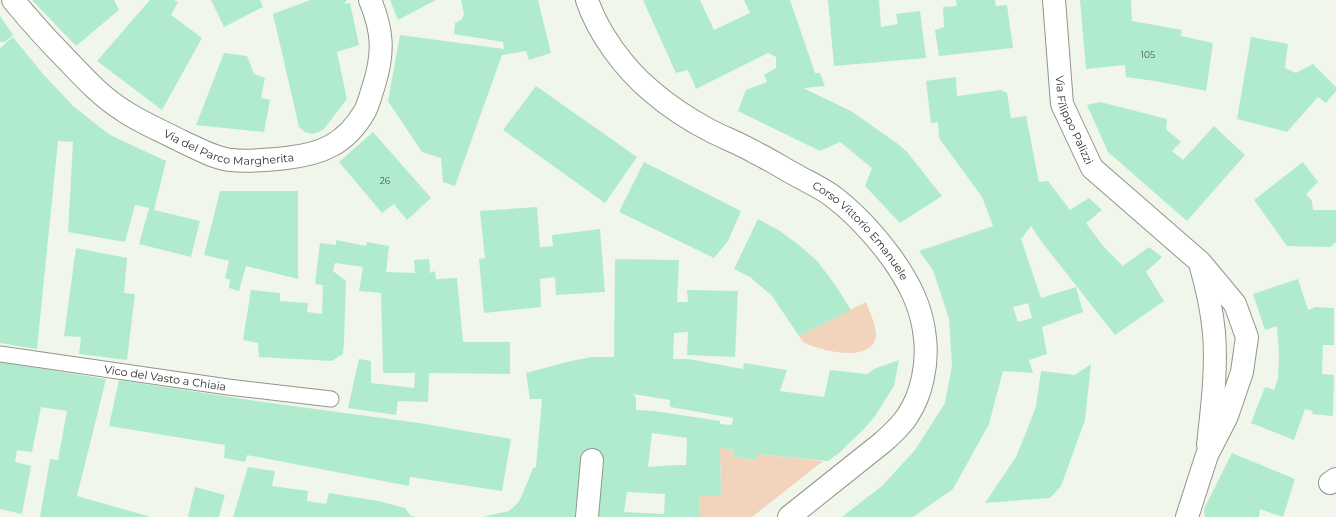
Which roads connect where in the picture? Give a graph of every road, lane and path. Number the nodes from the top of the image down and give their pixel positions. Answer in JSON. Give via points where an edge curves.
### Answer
{"nodes":[{"id":1,"x":13,"y":0,"type":"edge"},
{"id":2,"x":370,"y":0,"type":"edge"},
{"id":3,"x":587,"y":0,"type":"edge"},
{"id":4,"x":1054,"y":0,"type":"edge"},
{"id":5,"x":1200,"y":262,"type":"junction"},
{"id":6,"x":0,"y":354,"type":"edge"},
{"id":7,"x":1242,"y":372,"type":"junction"},
{"id":8,"x":1214,"y":382,"type":"junction"},
{"id":9,"x":331,"y":399,"type":"dead end"},
{"id":10,"x":1208,"y":455,"type":"junction"},
{"id":11,"x":592,"y":460,"type":"dead end"},
{"id":12,"x":587,"y":517,"type":"edge"},
{"id":13,"x":788,"y":517,"type":"edge"},
{"id":14,"x":1187,"y":517,"type":"edge"}],
"edges":[{"from":1,"to":2,"type":"street","name":"Via del Parco Margherita","via":[[88,83],[124,111],[211,155],[249,161],[315,154],[336,144],[349,133],[367,106],[381,58],[381,33]]},
{"from":3,"to":13,"type":"street","name":"Corso Vittorio Emanuele","via":[[611,47],[628,70],[671,105],[707,129],[755,152],[830,194],[866,226],[886,250],[904,275],[918,302],[926,346],[920,387],[909,415],[883,442]]},
{"from":4,"to":5,"type":"street","name":"Via Filippo Palizzi","via":[[1062,104],[1092,168]]},
{"from":5,"to":7,"type":"street","name":"Via Filippo Palizzi","via":[[1235,304],[1247,338]]},
{"from":5,"to":8,"type":"street","name":"Via Filippo Palizzi","via":[[1214,334]]},
{"from":6,"to":9,"type":"lane","name":"Vico del Vasto a Chiaia"},
{"from":7,"to":8,"type":"lane","via":[[1226,385]]},
{"from":7,"to":10,"type":"street","name":"Via Filippo Palizzi","via":[[1228,416]]},
{"from":8,"to":10,"type":"street","name":"Via Filippo Palizzi"},
{"from":10,"to":14,"type":"street","name":"Via Filippo Palizzi"},
{"from":11,"to":12,"type":"street"}]}
